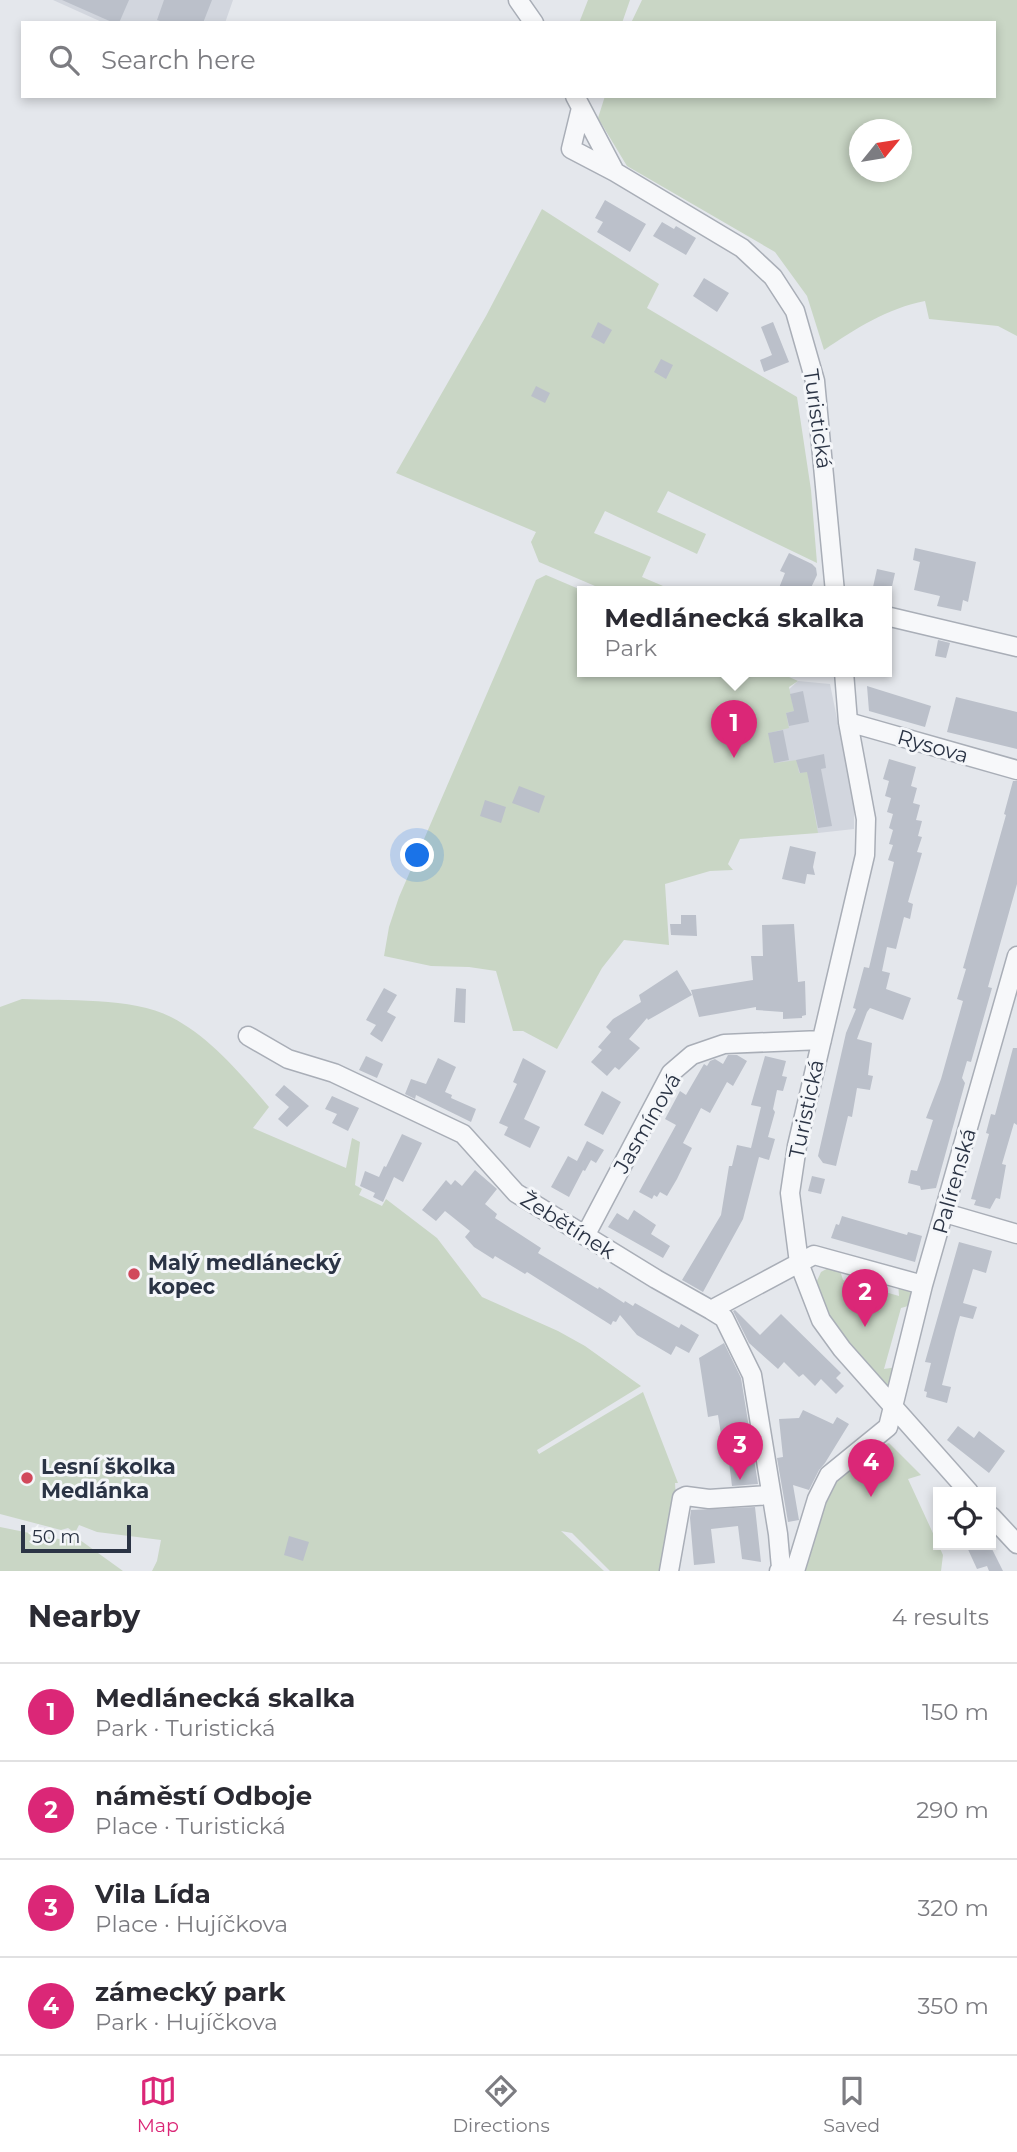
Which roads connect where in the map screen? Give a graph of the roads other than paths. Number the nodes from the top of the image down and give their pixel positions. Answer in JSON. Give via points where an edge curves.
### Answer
{"nodes":[{"id":1,"x":518,"y":0,"type":"edge"},
{"id":2,"x":533,"y":21,"type":"edge"},
{"id":3,"x":578,"y":102,"type":"edge"},
{"id":4,"x":615,"y":172,"type":"junction"},
{"id":5,"x":834,"y":586,"type":"edge"},
{"id":6,"x":892,"y":617,"type":"edge"},
{"id":7,"x":1017,"y":647,"type":"edge"},
{"id":8,"x":844,"y":677,"type":"edge"},
{"id":9,"x":848,"y":722,"type":"junction"},
{"id":10,"x":1017,"y":770,"type":"edge"},
{"id":11,"x":1017,"y":956,"type":"edge"},
{"id":12,"x":248,"y":1037,"type":"dead end"},
{"id":13,"x":822,"y":1040,"type":"junction"},
{"id":14,"x":945,"y":1213,"type":"junction"},
{"id":15,"x":1017,"y":1234,"type":"edge"},
{"id":16,"x":584,"y":1236,"type":"junction"},
{"id":17,"x":799,"y":1263,"type":"junction"},
{"id":18,"x":923,"y":1285,"type":"junction"},
{"id":19,"x":711,"y":1310,"type":"junction"},
{"id":20,"x":894,"y":1408,"type":"junction"},
{"id":21,"x":965,"y":1487,"type":"edge"},
{"id":22,"x":770,"y":1495,"type":"junction"},
{"id":23,"x":996,"y":1521,"type":"edge"},
{"id":24,"x":1016,"y":1539,"type":"edge"},
{"id":25,"x":786,"y":1570,"type":"edge"},
{"id":26,"x":668,"y":1571,"type":"edge"}],
"edges":[{"from":1,"to":2,"type":"street"},
{"from":3,"to":4,"type":"street","name":"Turistická"},
{"from":3,"to":4,"type":"street","name":"Turistická","via":[[571,149]]},
{"from":4,"to":5,"type":"street","name":"Turistická","via":[[742,248],[773,277],[795,312],[815,381]]},
{"from":6,"to":7,"type":"street"},
{"from":8,"to":9,"type":"street","name":"Turistická"},
{"from":9,"to":10,"type":"street","name":"Rysova"},
{"from":9,"to":13,"type":"street","name":"Turistická","via":[[866,819],[865,855]]},
{"from":11,"to":14,"type":"street","name":"Palírenská"},
{"from":12,"to":16,"type":"street","name":"Žebětínek","via":[[288,1059],[334,1073],[463,1134],[516,1193]]},
{"from":13,"to":16,"type":"street","name":"Jasmínová","via":[[724,1044],[692,1055],[671,1073]]},
{"from":13,"to":17,"type":"street","name":"Turistická","via":[[790,1193]]},
{"from":14,"to":15,"type":"street"},
{"from":14,"to":18,"type":"street","name":"Palírenská"},
{"from":16,"to":19,"type":"street","name":"Žebětínek"},
{"from":17,"to":18,"type":"street","via":[[814,1255]]},
{"from":17,"to":19,"type":"street"},
{"from":17,"to":20,"type":"street","name":"Turistická","via":[[821,1320]]},
{"from":18,"to":20,"type":"street","name":"Palírenská"},
{"from":19,"to":22,"type":"street","name":"Žebětínek","via":[[724,1318],[752,1375]]},
{"from":20,"to":21,"type":"street","name":"Turistická"},
{"from":20,"to":25,"type":"street","via":[[888,1427],[829,1475]]},
{"from":22,"to":25,"type":"street","name":"Žebětínek","via":[[778,1534],[785,1533]]},
{"from":22,"to":26,"type":"street","via":[[682,1498]]},
{"from":23,"to":24,"type":"street"}]}
